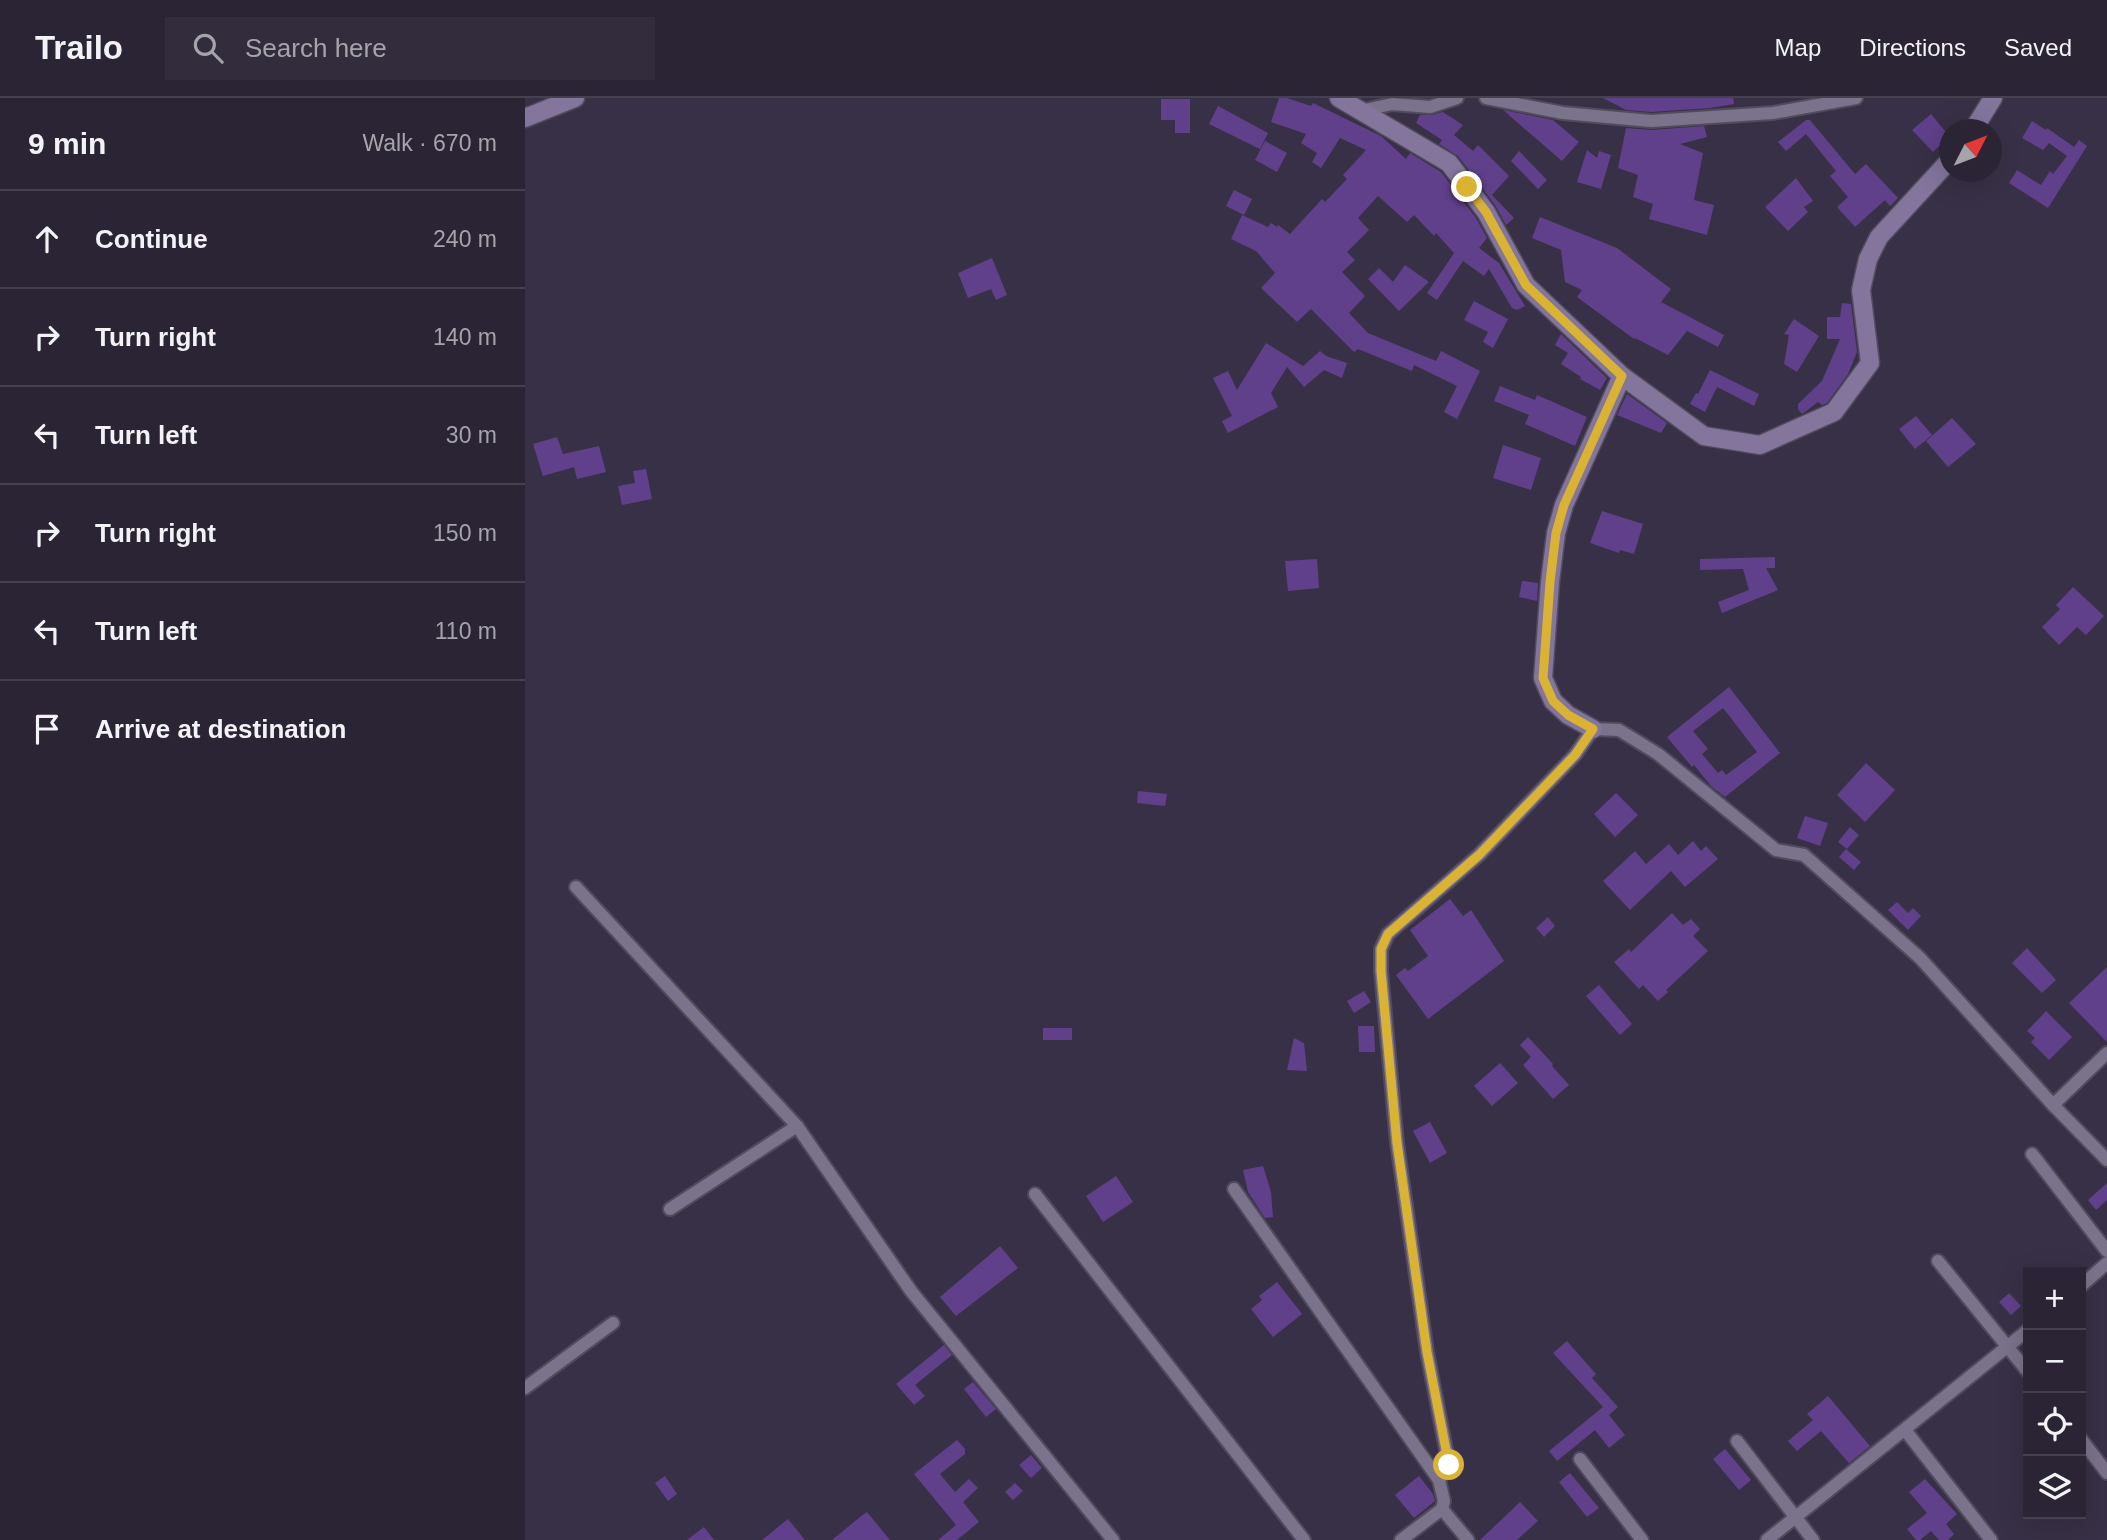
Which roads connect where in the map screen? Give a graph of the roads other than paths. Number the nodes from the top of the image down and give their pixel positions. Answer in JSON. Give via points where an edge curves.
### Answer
{"nodes":[{"id":1,"x":575,"y":98,"type":"edge"},
{"id":2,"x":1339,"y":98,"type":"edge"},
{"id":3,"x":1457,"y":98,"type":"edge"},
{"id":4,"x":1486,"y":98,"type":"edge"},
{"id":5,"x":1856,"y":98,"type":"edge"},
{"id":6,"x":1993,"y":98,"type":"edge"},
{"id":7,"x":1360,"y":111,"type":"junction"},
{"id":8,"x":525,"y":118,"type":"edge"},
{"id":9,"x":1980,"y":119,"type":"edge"},
{"id":10,"x":1939,"y":172,"type":"edge"},
{"id":11,"x":1622,"y":376,"type":"junction"},
{"id":12,"x":1593,"y":729,"type":"junction"},
{"id":13,"x":576,"y":887,"type":"dead end"},
{"id":14,"x":2107,"y":1053,"type":"edge"},
{"id":15,"x":2053,"y":1105,"type":"junction"},
{"id":16,"x":797,"y":1126,"type":"junction"},
{"id":17,"x":2032,"y":1154,"type":"dead end"},
{"id":18,"x":2107,"y":1160,"type":"edge"},
{"id":19,"x":1234,"y":1189,"type":"dead end"},
{"id":20,"x":1035,"y":1194,"type":"dead end"},
{"id":21,"x":670,"y":1209,"type":"dead end"},
{"id":22,"x":2107,"y":1251,"type":"edge"},
{"id":23,"x":1938,"y":1261,"type":"dead end"},
{"id":24,"x":2107,"y":1264,"type":"edge"},
{"id":25,"x":2086,"y":1282,"type":"edge"},
{"id":26,"x":613,"y":1323,"type":"dead end"},
{"id":27,"x":2023,"y":1334,"type":"edge"},
{"id":28,"x":2008,"y":1347,"type":"junction"},
{"id":29,"x":2023,"y":1366,"type":"edge"},
{"id":30,"x":525,"y":1388,"type":"edge"},
{"id":31,"x":1905,"y":1430,"type":"junction"},
{"id":32,"x":1737,"y":1441,"type":"dead end"},
{"id":33,"x":2086,"y":1446,"type":"edge"},
{"id":34,"x":1580,"y":1459,"type":"dead end"},
{"id":35,"x":2107,"y":1473,"type":"edge"},
{"id":36,"x":1439,"y":1480,"type":"junction"},
{"id":37,"x":1442,"y":1509,"type":"junction"},
{"id":38,"x":1796,"y":1519,"type":"junction"},
{"id":39,"x":1113,"y":1540,"type":"edge"},
{"id":40,"x":1304,"y":1540,"type":"edge"},
{"id":41,"x":1401,"y":1540,"type":"edge"},
{"id":42,"x":1468,"y":1540,"type":"edge"},
{"id":43,"x":1642,"y":1540,"type":"edge"},
{"id":44,"x":1767,"y":1540,"type":"edge"},
{"id":45,"x":1813,"y":1540,"type":"edge"},
{"id":46,"x":1991,"y":1540,"type":"edge"}],
"edges":[{"from":1,"to":8,"type":"street"},
{"from":2,"to":7,"type":"street"},
{"from":3,"to":7,"type":"street","via":[[1430,107],[1392,104]]},
{"from":4,"to":5,"type":"street","via":[[1563,113],[1651,121],[1773,113]]},
{"from":6,"to":9,"type":"street"},
{"from":7,"to":11,"type":"street","via":[[1449,163],[1486,212],[1526,285]]},
{"from":10,"to":11,"type":"street","via":[[1879,237],[1868,259],[1861,290],[1870,363],[1834,412],[1760,445],[1715,438],[1704,436]]},
{"from":11,"to":12,"type":"street","via":[[1564,505],[1550,582],[1543,678],[1553,701]]},
{"from":12,"to":15,"type":"street","via":[[1619,730],[1658,754],[1776,850],[1804,855],[1920,958]]},
{"from":12,"to":36,"type":"street","via":[[1575,755],[1479,855],[1388,934],[1381,949],[1397,1143],[1427,1352],[1449,1465]]},
{"from":13,"to":16,"type":"street"},
{"from":14,"to":15,"type":"street"},
{"from":15,"to":18,"type":"street"},
{"from":16,"to":21,"type":"street"},
{"from":16,"to":39,"type":"street","via":[[911,1291]]},
{"from":17,"to":22,"type":"street"},
{"from":19,"to":36,"type":"street"},
{"from":20,"to":40,"type":"street"},
{"from":23,"to":28,"type":"street"},
{"from":24,"to":25,"type":"street"},
{"from":26,"to":30,"type":"street"},
{"from":27,"to":28,"type":"street"},
{"from":28,"to":29,"type":"street"},
{"from":28,"to":31,"type":"street"},
{"from":31,"to":38,"type":"street"},
{"from":31,"to":46,"type":"street"},
{"from":32,"to":38,"type":"street"},
{"from":33,"to":35,"type":"street"},
{"from":34,"to":43,"type":"street"},
{"from":36,"to":37,"type":"street"},
{"from":37,"to":41,"type":"street"},
{"from":37,"to":42,"type":"street"},
{"from":38,"to":44,"type":"street"},
{"from":38,"to":45,"type":"street"}]}
